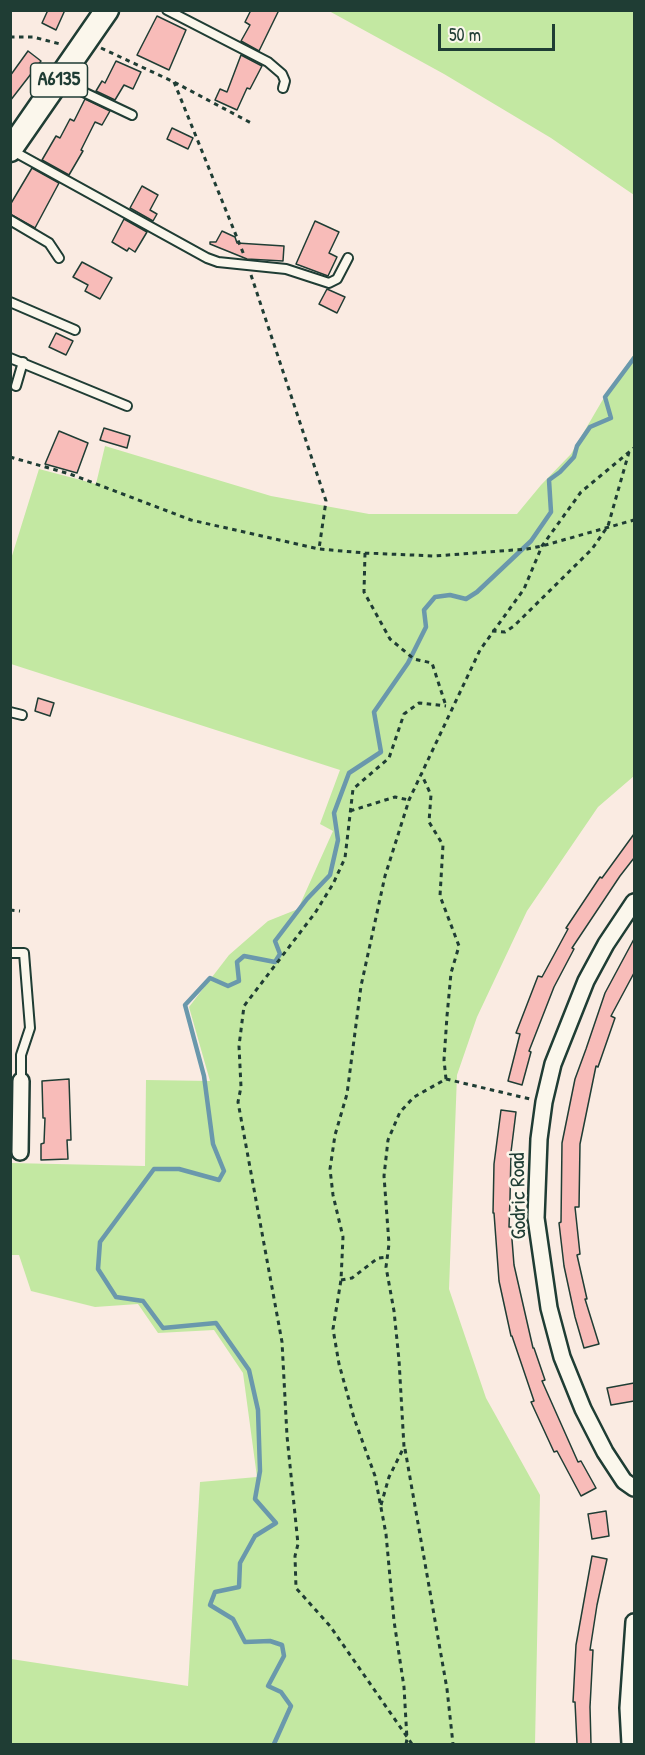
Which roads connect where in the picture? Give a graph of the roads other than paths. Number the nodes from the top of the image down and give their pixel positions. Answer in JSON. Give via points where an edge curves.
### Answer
{"nodes":[{"id":1,"x":107,"y":10,"type":"edge"},
{"id":2,"x":166,"y":10,"type":"edge"},
{"id":3,"x":59,"y":80,"type":"junction"},
{"id":4,"x":283,"y":88,"type":"dead end"},
{"id":5,"x":132,"y":115,"type":"dead end"},
{"id":6,"x":10,"y":150,"type":"edge"},
{"id":7,"x":10,"y":220,"type":"edge"},
{"id":8,"x":59,"y":258,"type":"dead end"},
{"id":9,"x":348,"y":258,"type":"dead end"},
{"id":10,"x":10,"y":302,"type":"edge"},
{"id":11,"x":75,"y":330,"type":"dead end"},
{"id":12,"x":10,"y":358,"type":"edge"},
{"id":13,"x":23,"y":362,"type":"junction"},
{"id":14,"x":16,"y":386,"type":"dead end"},
{"id":15,"x":127,"y":406,"type":"dead end"},
{"id":16,"x":10,"y":712,"type":"edge"},
{"id":17,"x":22,"y":715,"type":"dead end"},
{"id":18,"x":634,"y":902,"type":"edge"},
{"id":19,"x":12,"y":953,"type":"edge"},
{"id":20,"x":21,"y":1081,"type":"joint"},
{"id":21,"x":17,"y":1144,"type":"edge"},
{"id":22,"x":634,"y":1488,"type":"edge"},
{"id":23,"x":634,"y":1622,"type":"edge"},
{"id":24,"x":630,"y":1744,"type":"edge"}],
"edges":[{"from":1,"to":3,"type":"main road","number":"A6135"},
{"from":2,"to":4,"type":"lane","via":[[268,62],[282,74]]},
{"from":3,"to":5,"type":"lane"},
{"from":3,"to":6,"type":"main road","number":"A6135"},
{"from":6,"to":9,"type":"lane","via":[[218,262],[286,269],[330,283],[337,279]]},
{"from":7,"to":8,"type":"lane","via":[[49,243]]},
{"from":10,"to":11,"type":"lane"},
{"from":12,"to":13,"type":"lane"},
{"from":13,"to":14,"type":"lane"},
{"from":13,"to":15,"type":"lane"},
{"from":16,"to":17,"type":"lane"},
{"from":18,"to":22,"type":"street","name":"Godric Road","via":[[586,981],[553,1064],[539,1139],[536,1218],[549,1308],[562,1358],[604,1452]]},
{"from":19,"to":20,"type":"lane","via":[[24,953],[30,1028],[21,1055]]},
{"from":20,"to":21,"type":"street"},
{"from":23,"to":24,"type":"street","via":[[628,1708]]}]}
